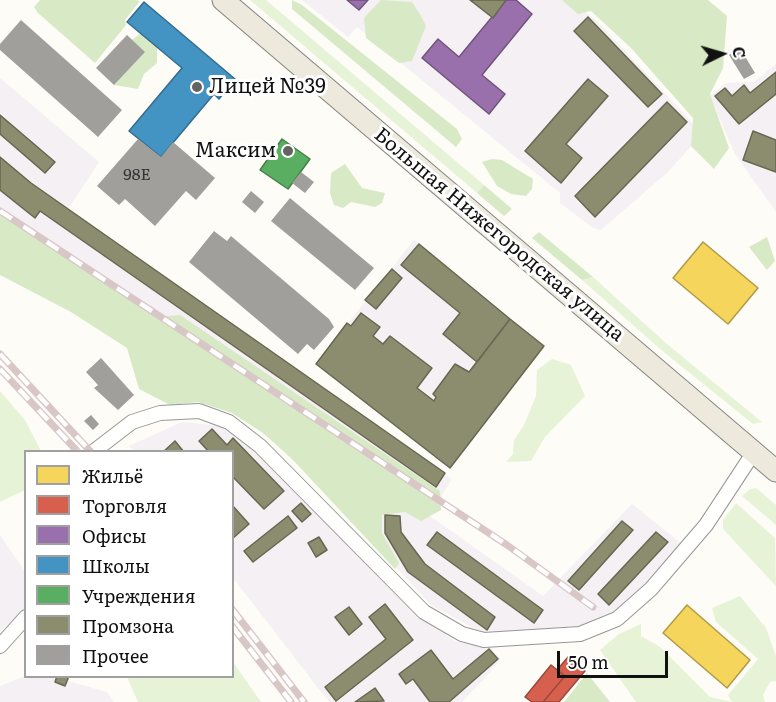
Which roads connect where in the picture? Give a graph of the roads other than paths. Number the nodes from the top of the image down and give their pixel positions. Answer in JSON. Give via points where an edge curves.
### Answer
{"nodes":[{"id":1,"x":223,"y":0,"type":"edge"},
{"id":2,"x":96,"y":450,"type":"edge"},
{"id":3,"x":754,"y":452,"type":"junction"},
{"id":4,"x":776,"y":471,"type":"edge"},
{"id":5,"x":24,"y":619,"type":"edge"},
{"id":6,"x":0,"y":646,"type":"edge"}],
"edges":[{"from":1,"to":3,"type":"main road","name":"Большая Нижегородская улица"},
{"from":2,"to":3,"type":"street","via":[[132,422],[160,412],[199,411],[229,423],[260,446],[424,612],[462,634],[484,640],[580,634],[617,620],[651,589],[706,525]]},
{"from":3,"to":4,"type":"main road","name":"Большая Нижегородская улица"},
{"from":5,"to":6,"type":"street"}]}
